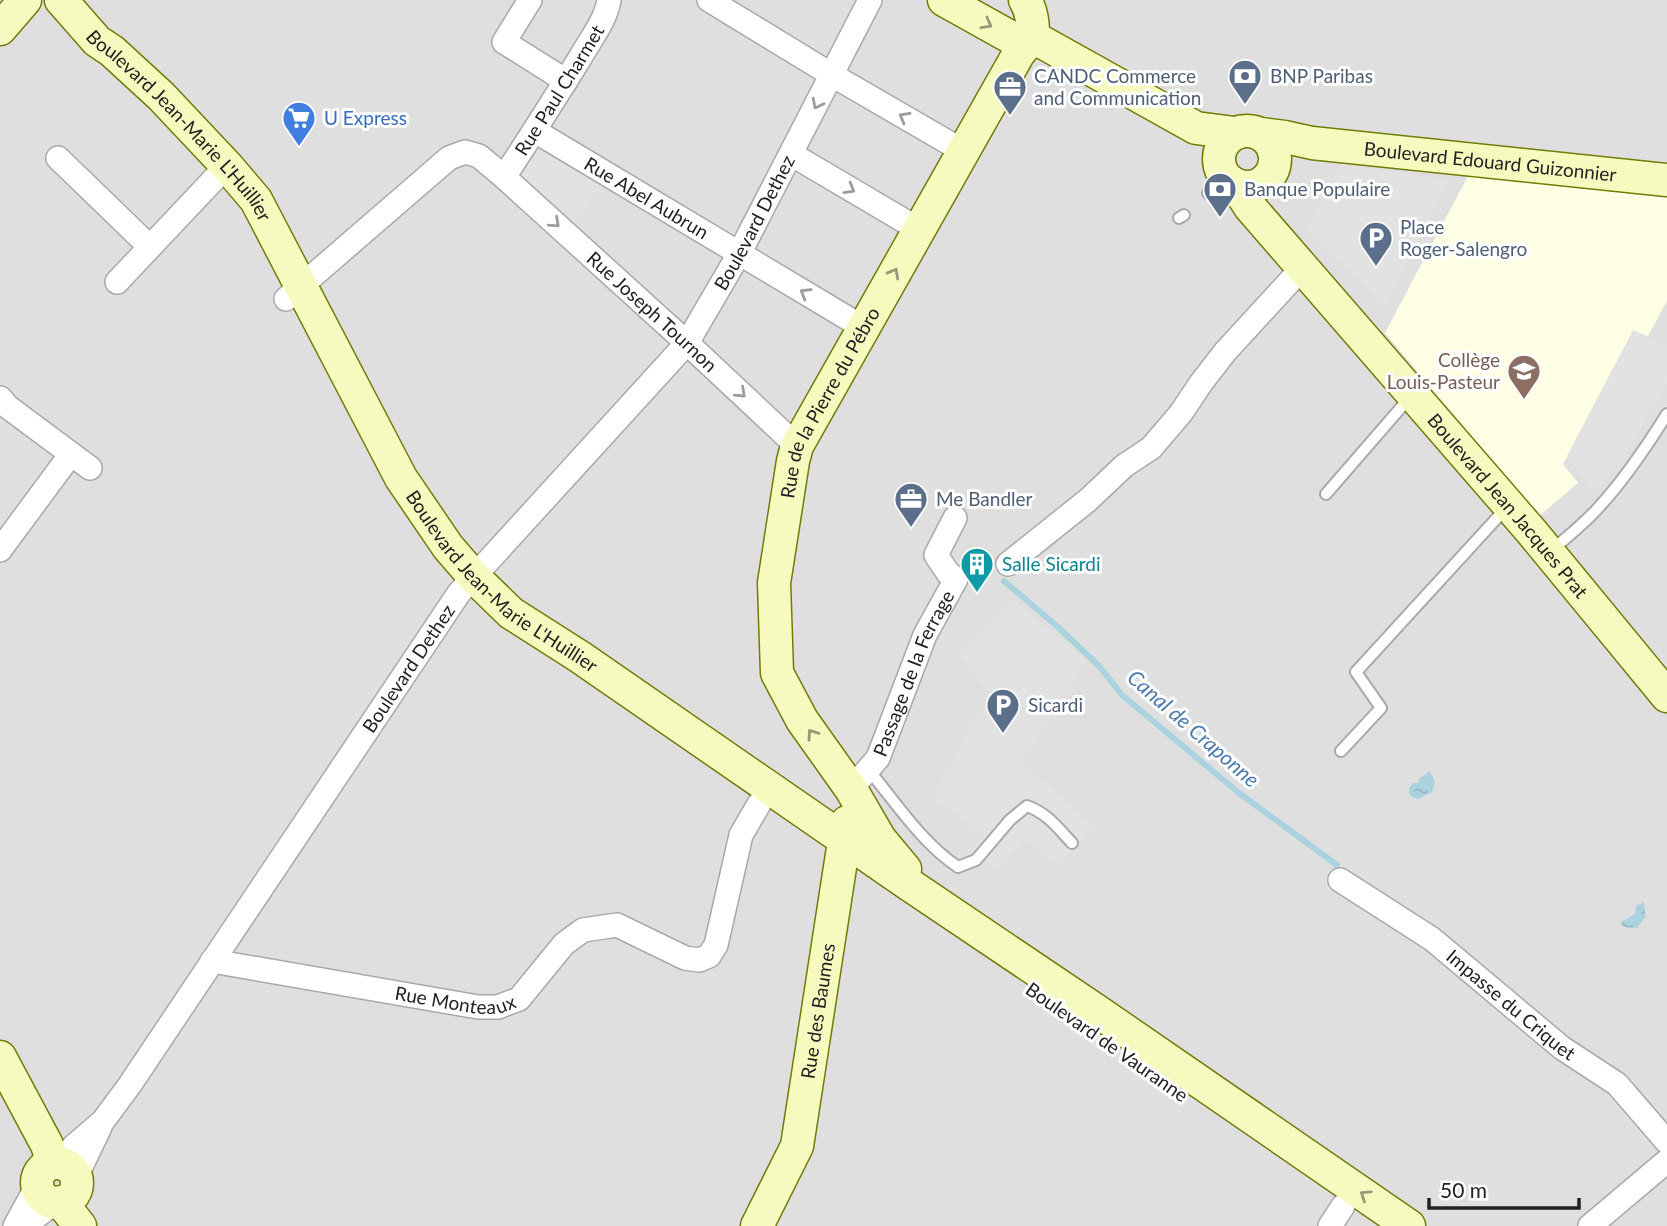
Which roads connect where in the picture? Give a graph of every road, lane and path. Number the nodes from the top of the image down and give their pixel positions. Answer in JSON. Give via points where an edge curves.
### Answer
{"nodes":[{"id":1,"x":25,"y":0,"type":"edge"},
{"id":2,"x":61,"y":0,"type":"edge"},
{"id":3,"x":530,"y":0,"type":"edge"},
{"id":4,"x":609,"y":0,"type":"edge"},
{"id":5,"x":709,"y":0,"type":"edge"},
{"id":6,"x":870,"y":0,"type":"edge"},
{"id":7,"x":944,"y":0,"type":"edge"},
{"id":8,"x":1025,"y":0,"type":"edge"},
{"id":9,"x":0,"y":29,"type":"edge"},
{"id":10,"x":1033,"y":37,"type":"junction"},
{"id":11,"x":97,"y":41,"type":"junction"},
{"id":12,"x":832,"y":75,"type":"junction"},
{"id":13,"x":566,"y":81,"type":"junction"},
{"id":14,"x":535,"y":131,"type":"junction"},
{"id":15,"x":963,"y":151,"type":"junction"},
{"id":16,"x":791,"y":154,"type":"junction"},
{"id":17,"x":58,"y":158,"type":"dead end"},
{"id":18,"x":1240,"y":166,"type":"junction"},
{"id":19,"x":218,"y":175,"type":"junction"},
{"id":20,"x":504,"y":177,"type":"junction"},
{"id":21,"x":1667,"y":180,"type":"edge"},
{"id":22,"x":918,"y":229,"type":"junction"},
{"id":23,"x":150,"y":247,"type":"junction"},
{"id":24,"x":739,"y":254,"type":"junction"},
{"id":25,"x":1303,"y":267,"type":"junction"},
{"id":26,"x":117,"y":282,"type":"dead end"},
{"id":27,"x":293,"y":293,"type":"junction"},
{"id":28,"x":864,"y":328,"type":"junction"},
{"id":29,"x":687,"y":343,"type":"junction"},
{"id":30,"x":1413,"y":394,"type":"junction"},
{"id":31,"x":3,"y":407,"type":"edge"},
{"id":32,"x":1667,"y":414,"type":"edge"},
{"id":33,"x":797,"y":446,"type":"junction"},
{"id":34,"x":71,"y":454,"type":"junction"},
{"id":35,"x":90,"y":468,"type":"dead end"},
{"id":36,"x":1325,"y":494,"type":"dead end"},
{"id":37,"x":1509,"y":506,"type":"junction"},
{"id":38,"x":955,"y":518,"type":"dead end"},
{"id":39,"x":0,"y":550,"type":"edge"},
{"id":40,"x":1549,"y":552,"type":"junction"},
{"id":41,"x":1008,"y":564,"type":"dead end"},
{"id":42,"x":466,"y":585,"type":"junction"},
{"id":43,"x":1667,"y":696,"type":"edge"},
{"id":44,"x":1341,"y":751,"type":"dead end"},
{"id":45,"x":860,"y":779,"type":"junction"},
{"id":46,"x":759,"y":804,"type":"junction"},
{"id":47,"x":1072,"y":843,"type":"dead end"},
{"id":48,"x":843,"y":851,"type":"junction"},
{"id":49,"x":1340,"y":880,"type":"dead end"},
{"id":50,"x":928,"y":897,"type":"junction"},
{"id":51,"x":212,"y":961,"type":"junction"},
{"id":52,"x":0,"y":1057,"type":"edge"},
{"id":53,"x":0,"y":1083,"type":"edge"},
{"id":54,"x":1667,"y":1142,"type":"edge"},
{"id":55,"x":1667,"y":1161,"type":"edge"},
{"id":56,"x":61,"y":1191,"type":"edge"},
{"id":57,"x":1337,"y":1216,"type":"edge"},
{"id":58,"x":15,"y":1226,"type":"edge"},
{"id":59,"x":24,"y":1226,"type":"edge"},
{"id":60,"x":757,"y":1226,"type":"edge"},
{"id":61,"x":1370,"y":1226,"type":"edge"},
{"id":62,"x":1409,"y":1226,"type":"edge"},
{"id":63,"x":1590,"y":1226,"type":"edge"}],
"edges":[{"from":1,"to":9,"type":"street"},
{"from":2,"to":11,"type":"street"},
{"from":3,"to":13,"type":"street","via":[[504,41]]},
{"from":4,"to":13,"type":"street","name":"Rue Paul Charmet"},
{"from":5,"to":12,"type":"street"},
{"from":6,"to":12,"type":"street","name":"Boulevard Dethez"},
{"from":7,"to":10,"type":"street","one_way":true,"via":[[1012,38]]},
{"from":8,"to":10,"type":"street"},
{"from":10,"to":15,"type":"street","name":"Rue de la Pierre du Pébro","via":[[1019,53]]},
{"from":10,"to":18,"type":"street","via":[[1196,128]]},
{"from":11,"to":19,"type":"street","name":"Boulevard Jean-Marie L'Huillier","via":[[105,61]]},
{"from":11,"to":27,"type":"street","name":"Boulevard Jean-Marie L'Huillier","via":[[161,96],[256,201]]},
{"from":15,"to":12,"type":"street","one_way":true},
{"from":12,"to":16,"type":"street","name":"Boulevard Dethez","one_way":true},
{"from":13,"to":14,"type":"street","name":"Rue Paul Charmet"},
{"from":14,"to":20,"type":"street","name":"Rue Paul Charmet"},
{"from":14,"to":24,"type":"street","name":"Rue Abel Aubrun"},
{"from":15,"to":22,"type":"street","name":"Rue de la Pierre du Pébro"},
{"from":16,"to":22,"type":"street","one_way":true},
{"from":16,"to":24,"type":"street","name":"Boulevard Dethez"},
{"from":17,"to":23,"type":"street"},
{"from":18,"to":21,"type":"street","name":"Boulevard Edouard Guizonnier","via":[[1312,143]]},
{"from":18,"to":25,"type":"street","name":"Boulevard Jean Jacques Prat","via":[[1263,222]]},
{"from":19,"to":23,"type":"street"},
{"from":19,"to":27,"type":"street","name":"Boulevard Jean-Marie L'Huillier"},
{"from":20,"to":27,"type":"street","name":"Rue Joseph Tournon","via":[[478,156],[465,152],[449,158]]},
{"from":20,"to":29,"type":"street","name":"Rue Joseph Tournon","one_way":true},
{"from":28,"to":22,"type":"street","name":"Rue de la Pierre du Pébro","one_way":true},
{"from":23,"to":26,"type":"street"},
{"from":28,"to":24,"type":"street","name":"Rue Abel Aubrun","one_way":true},
{"from":24,"to":29,"type":"street","name":"Boulevard Dethez"},
{"from":25,"to":30,"type":"street","name":"Boulevard Jean Jacques Prat"},
{"from":25,"to":41,"type":"street","via":[[1225,352],[1151,448]]},
{"from":27,"to":42,"type":"street","name":"Boulevard Jean-Marie L'Huillier","via":[[401,478],[448,547]]},
{"from":28,"to":33,"type":"street","name":"Rue de la Pierre du Pébro"},
{"from":29,"to":33,"type":"street","name":"Rue Joseph Tournon","one_way":true},
{"from":29,"to":42,"type":"street","name":"Boulevard Dethez"},
{"from":30,"to":36,"type":"lane"},
{"from":30,"to":37,"type":"street","name":"Boulevard Jean Jacques Prat"},
{"from":31,"to":34,"type":"street"},
{"from":32,"to":40,"type":"lane","via":[[1603,503]]},
{"from":45,"to":33,"type":"street","name":"Rue de la Pierre du Pébro","one_way":true,"via":[[803,720],[777,673],[774,583]]},
{"from":34,"to":35,"type":"street"},
{"from":34,"to":39,"type":"street"},
{"from":37,"to":40,"type":"street","name":"Boulevard Jean Jacques Prat"},
{"from":37,"to":44,"type":"lane","via":[[1356,672],[1381,708]]},
{"from":38,"to":45,"type":"street","name":"Passage de la Ferrage","via":[[936,555],[956,579],[925,635],[878,758]]},
{"from":40,"to":43,"type":"street","name":"Boulevard Jean Jacques Prat"},
{"from":42,"to":46,"type":"street","name":"Boulevard Jean-Marie L'Huillier","via":[[501,627]]},
{"from":42,"to":48,"type":"street","name":"Boulevard Jean-Marie L'Huillier","via":[[591,665]]},
{"from":42,"to":51,"type":"street","name":"Boulevard Dethez"},
{"from":45,"to":47,"type":"lane","via":[[958,867],[976,860],[1027,806],[1050,819]]},
{"from":45,"to":48,"type":"street","name":"Rue des Baumes"},
{"from":45,"to":50,"type":"street","name":"Boulevard de Vauranne","via":[[880,839],[904,869],[921,881]]},
{"from":46,"to":48,"type":"street","name":"Boulevard Jean-Marie L'Huillier"},
{"from":46,"to":51,"type":"street","name":"Rue Monteaux","via":[[741,835],[716,945],[709,956],[699,960],[685,958],[617,925],[583,930],[564,944],[519,999],[498,1007]]},
{"from":48,"to":50,"type":"street","name":"Boulevard de Vauranne"},
{"from":48,"to":57,"type":"street","name":"Boulevard de Vauranne"},
{"from":48,"to":60,"type":"street","name":"Rue des Baumes","via":[[797,1146]]},
{"from":49,"to":54,"type":"street","name":"Impasse du Criquet","via":[[1432,939],[1562,1048],[1617,1084]]},
{"from":62,"to":50,"type":"street","name":"Boulevard de Vauranne","one_way":true},
{"from":51,"to":56,"type":"street","name":"Boulevard Dethez"},
{"from":52,"to":56,"type":"street","via":[[47,1144]]},
{"from":53,"to":56,"type":"street","via":[[34,1157]]},
{"from":55,"to":63,"type":"street"},
{"from":56,"to":58,"type":"street","name":"Boulevard Dethez"},
{"from":56,"to":59,"type":"street"},
{"from":57,"to":61,"type":"street","name":"Boulevard de Vauranne"}]}
